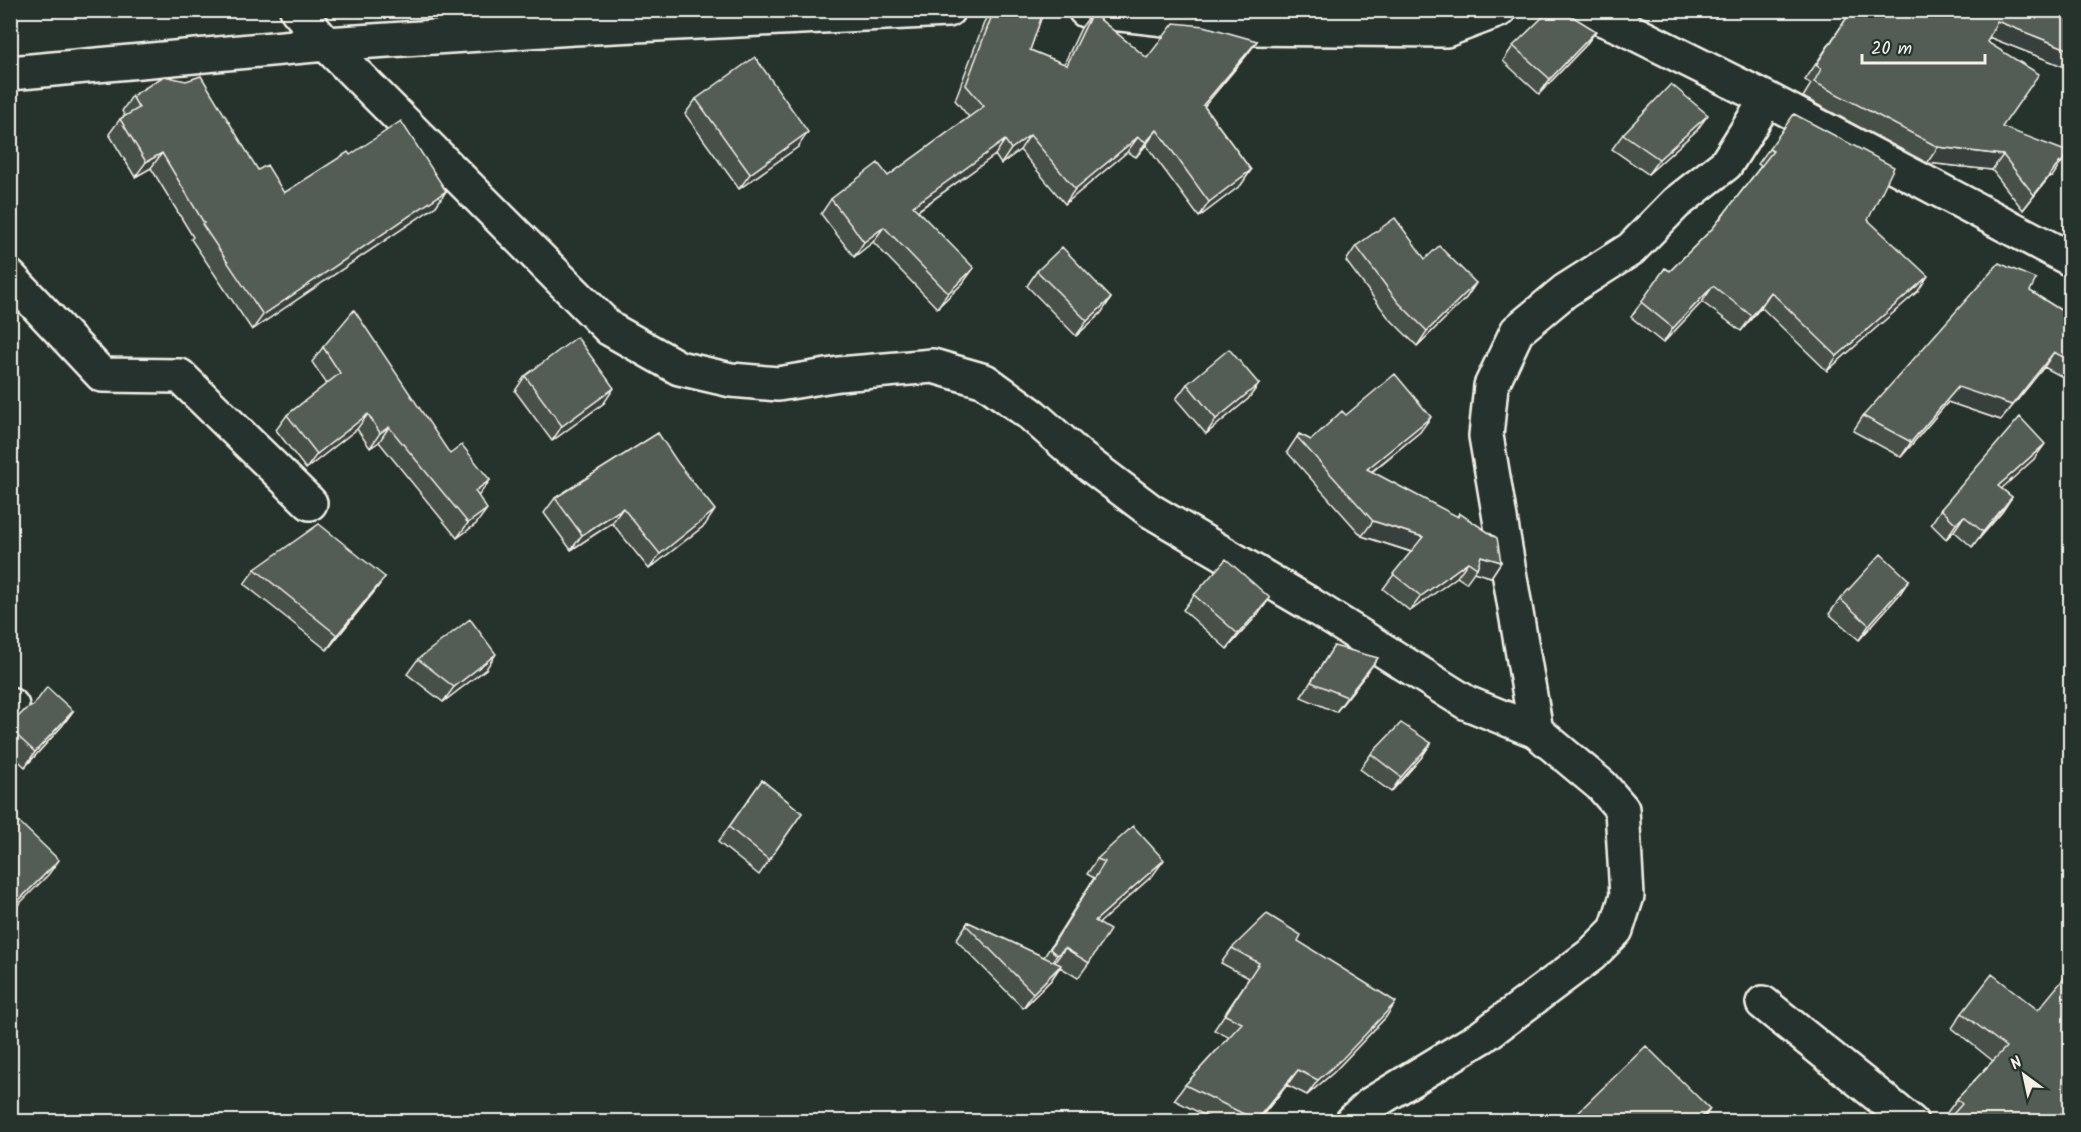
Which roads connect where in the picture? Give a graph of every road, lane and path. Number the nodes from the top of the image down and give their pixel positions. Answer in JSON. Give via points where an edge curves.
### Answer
{"nodes":[{"id":1,"x":297,"y":10,"type":"edge"},
{"id":2,"x":948,"y":10,"type":"edge"},
{"id":3,"x":1085,"y":10,"type":"edge"},
{"id":4,"x":1499,"y":10,"type":"edge"},
{"id":5,"x":1581,"y":10,"type":"edge"},
{"id":6,"x":326,"y":44,"type":"junction"},
{"id":7,"x":10,"y":73,"type":"edge"},
{"id":8,"x":1767,"y":99,"type":"junction"},
{"id":9,"x":2070,"y":259,"type":"edge"},
{"id":10,"x":10,"y":277,"type":"edge"},
{"id":11,"x":310,"y":503,"type":"dead end"},
{"id":12,"x":1536,"y":731,"type":"junction"},
{"id":13,"x":1762,"y":1003,"type":"dead end"},
{"id":14,"x":1352,"y":1122,"type":"edge"},
{"id":15,"x":1911,"y":1122,"type":"edge"}],
"edges":[{"from":1,"to":6,"type":"street"},
{"from":2,"to":6,"type":"street"},
{"from":3,"to":4,"type":"street","via":[[1245,28],[1446,30]]},
{"from":5,"to":8,"type":"street"},
{"from":6,"to":7,"type":"street"},
{"from":6,"to":12,"type":"street","via":[[609,329],[679,368],[731,380],[778,384],[933,366],[985,381],[1152,511],[1467,703]]},
{"from":8,"to":9,"type":"street"},
{"from":8,"to":12,"type":"street","via":[[1726,164],[1676,202],[1631,249],[1565,291],[1516,331],[1491,386],[1485,436]]},
{"from":10,"to":11,"type":"street","via":[[102,375],[180,376]]},
{"from":12,"to":14,"type":"street","via":[[1602,786],[1622,809],[1627,896],[1616,930],[1591,955],[1483,1036],[1371,1104]]},
{"from":13,"to":15,"type":"street"}]}
